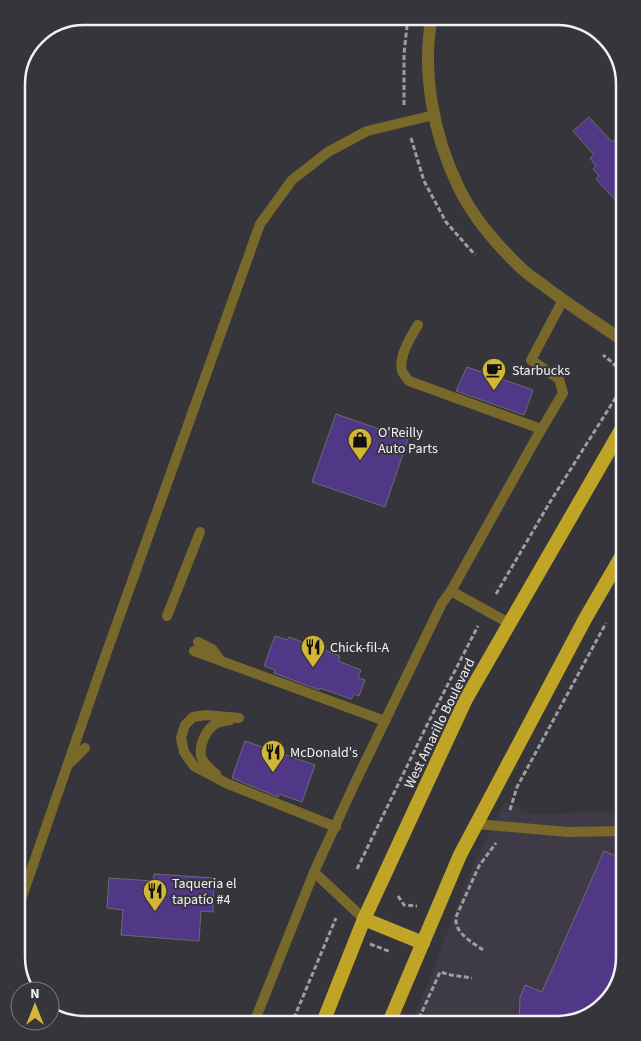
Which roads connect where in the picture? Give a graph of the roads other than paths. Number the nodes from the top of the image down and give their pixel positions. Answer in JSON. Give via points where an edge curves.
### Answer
{"nodes":[{"id":1,"x":431,"y":25,"type":"edge"},
{"id":2,"x":434,"y":115,"type":"junction"},
{"id":3,"x":563,"y":300,"type":"junction"},
{"id":4,"x":418,"y":325,"type":"dead end"},
{"id":5,"x":616,"y":336,"type":"edge"},
{"id":6,"x":542,"y":429,"type":"junction"},
{"id":7,"x":616,"y":439,"type":"edge"},
{"id":8,"x":200,"y":532,"type":"dead end"},
{"id":9,"x":616,"y":566,"type":"edge"},
{"id":10,"x":451,"y":591,"type":"junction"},
{"id":11,"x":170,"y":615,"type":"dead end"},
{"id":12,"x":510,"y":623,"type":"junction"},
{"id":13,"x":196,"y":646,"type":"dead end"},
{"id":14,"x":386,"y":721,"type":"junction"},
{"id":15,"x":85,"y":748,"type":"dead end"},
{"id":16,"x":68,"y":766,"type":"junction"},
{"id":17,"x":228,"y":784,"type":"junction"},
{"id":18,"x":477,"y":824,"type":"junction"},
{"id":19,"x":336,"y":827,"type":"junction"},
{"id":20,"x":616,"y":831,"type":"edge"},
{"id":21,"x":314,"y":872,"type":"junction"},
{"id":22,"x":25,"y":888,"type":"edge"},
{"id":23,"x":364,"y":919,"type":"junction"},
{"id":24,"x":423,"y":943,"type":"junction"},
{"id":25,"x":257,"y":1016,"type":"edge"},
{"id":26,"x":326,"y":1016,"type":"edge"},
{"id":27,"x":392,"y":1016,"type":"edge"}],
"edges":[{"from":1,"to":2,"type":"street","via":[[428,47]]},
{"from":2,"to":3,"type":"street","via":[[449,165],[472,210],[503,250]]},
{"from":2,"to":16,"type":"lane","via":[[367,131],[328,152],[292,180],[260,224]]},
{"from":3,"to":5,"type":"street"},
{"from":3,"to":6,"type":"lane","via":[[530,360],[559,379],[563,393]]},
{"from":4,"to":6,"type":"lane","via":[[402,360],[402,371],[409,381]]},
{"from":6,"to":10,"type":"lane"},
{"from":7,"to":12,"type":"highway","name":"West Amarillo Boulevard"},
{"from":8,"to":11,"type":"lane"},
{"from":9,"to":18,"type":"highway"},
{"from":10,"to":12,"type":"lane"},
{"from":10,"to":14,"type":"lane","via":[[442,603]]},
{"from":12,"to":23,"type":"highway","name":"West Amarillo Boulevard","via":[[466,700]]},
{"from":13,"to":14,"type":"lane","via":[[221,661]]},
{"from":14,"to":19,"type":"lane"},
{"from":15,"to":16,"type":"lane"},
{"from":16,"to":22,"type":"lane"},
{"from":17,"to":17,"type":"lane","via":[[209,768],[201,756],[202,744],[207,732],[216,724],[239,718],[193,717],[184,725],[181,738],[184,752],[194,766]]},
{"from":17,"to":19,"type":"lane"},
{"from":18,"to":20,"type":"lane","via":[[568,832]]},
{"from":18,"to":24,"type":"highway","via":[[460,855]]},
{"from":19,"to":21,"type":"lane"},
{"from":21,"to":23,"type":"lane"},
{"from":21,"to":25,"type":"lane"},
{"from":23,"to":24,"type":"highway"},
{"from":23,"to":26,"type":"highway","name":"West Amarillo Boulevard"},
{"from":24,"to":27,"type":"highway"}]}
